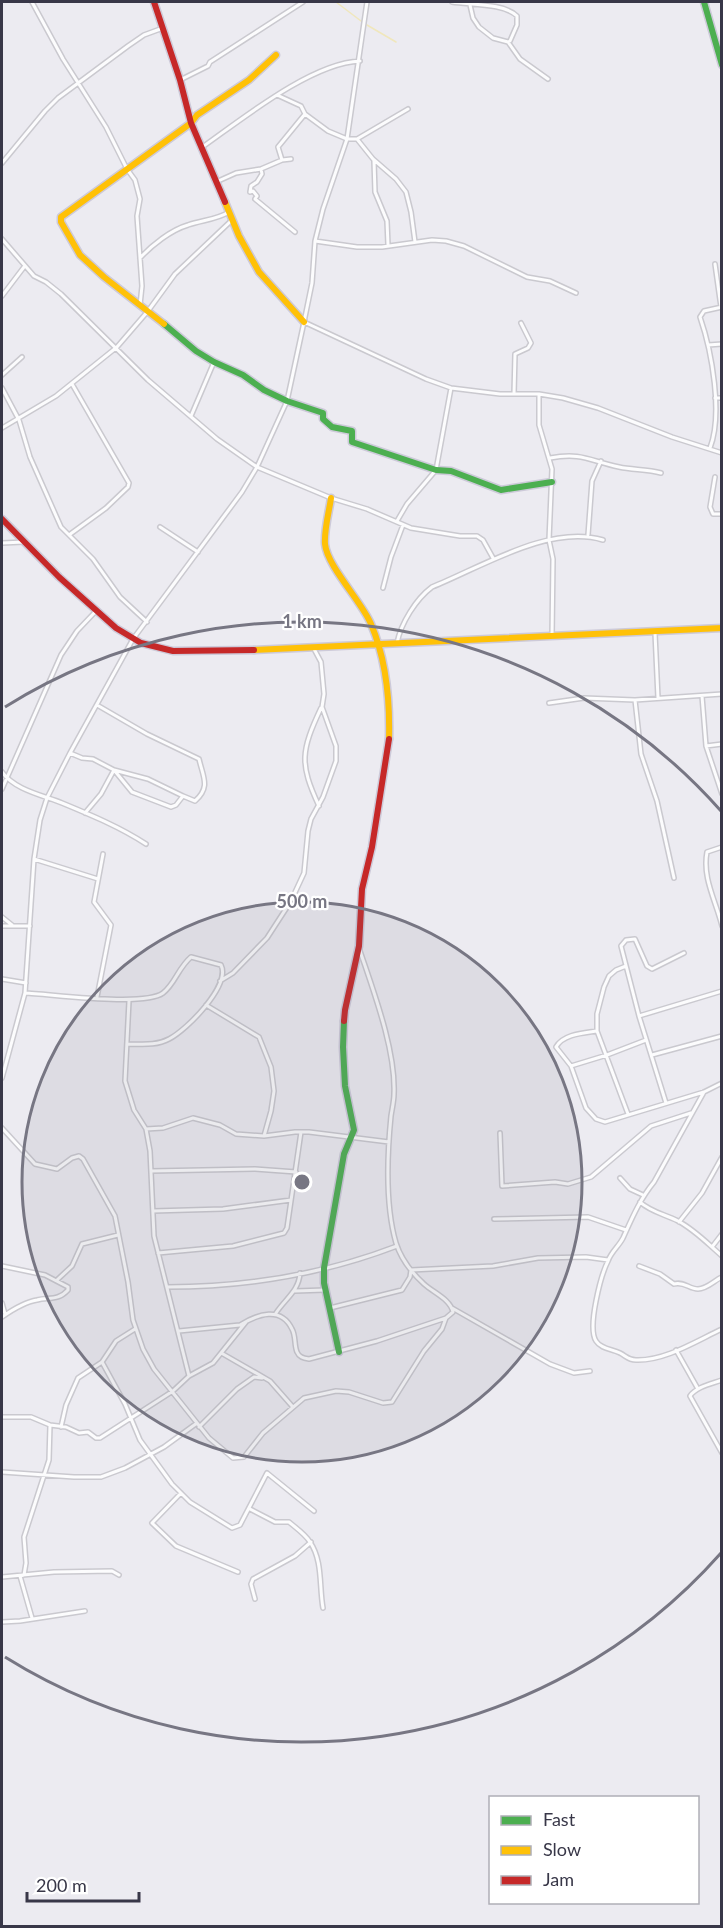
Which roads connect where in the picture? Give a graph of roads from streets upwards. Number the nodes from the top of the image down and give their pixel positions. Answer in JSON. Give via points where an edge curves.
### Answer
{"nodes":[{"id":1,"x":32,"y":2,"type":"edge"},
{"id":2,"x":154,"y":2,"type":"edge"},
{"id":3,"x":303,"y":2,"type":"edge"},
{"id":4,"x":367,"y":2,"type":"edge"},
{"id":5,"x":452,"y":2,"type":"edge"},
{"id":6,"x":495,"y":2,"type":"edge"},
{"id":7,"x":704,"y":2,"type":"edge"},
{"id":8,"x":470,"y":5,"type":"junction"},
{"id":9,"x":495,"y":7,"type":"junction"},
{"id":10,"x":163,"y":28,"type":"junction"},
{"id":11,"x":507,"y":42,"type":"junction"},
{"id":12,"x":276,"y":55,"type":"dead end"},
{"id":13,"x":360,"y":61,"type":"junction"},
{"id":14,"x":722,"y":65,"type":"edge"},
{"id":15,"x":548,"y":79,"type":"dead end"},
{"id":16,"x":180,"y":80,"type":"junction"},
{"id":17,"x":78,"y":85,"type":"junction"},
{"id":18,"x":276,"y":94,"type":"junction"},
{"id":19,"x":408,"y":109,"type":"dead end"},
{"id":20,"x":305,"y":114,"type":"junction"},
{"id":21,"x":191,"y":123,"type":"junction"},
{"id":22,"x":347,"y":139,"type":"junction"},
{"id":23,"x":357,"y":139,"type":"junction"},
{"id":24,"x":201,"y":148,"type":"junction"},
{"id":25,"x":291,"y":159,"type":"dead end"},
{"id":26,"x":373,"y":159,"type":"junction"},
{"id":27,"x":282,"y":160,"type":"junction"},
{"id":28,"x":2,"y":163,"type":"edge"},
{"id":29,"x":127,"y":169,"type":"junction"},
{"id":30,"x":261,"y":169,"type":"junction"},
{"id":31,"x":216,"y":182,"type":"junction"},
{"id":32,"x":229,"y":212,"type":"junction"},
{"id":33,"x":233,"y":220,"type":"junction"},
{"id":34,"x":295,"y":232,"type":"dead end"},
{"id":35,"x":2,"y":238,"type":"edge"},
{"id":36,"x":315,"y":241,"type":"junction"},
{"id":37,"x":415,"y":242,"type":"junction"},
{"id":38,"x":388,"y":245,"type":"junction"},
{"id":39,"x":139,"y":259,"type":"junction"},
{"id":40,"x":715,"y":264,"type":"dead end"},
{"id":41,"x":24,"y":267,"type":"junction"},
{"id":42,"x":576,"y":293,"type":"dead end"},
{"id":43,"x":2,"y":296,"type":"edge"},
{"id":44,"x":140,"y":304,"type":"junction"},
{"id":45,"x":721,"y":307,"type":"edge"},
{"id":46,"x":148,"y":310,"type":"junction"},
{"id":47,"x":304,"y":322,"type":"junction"},
{"id":48,"x":521,"y":323,"type":"dead end"},
{"id":49,"x":722,"y":344,"type":"edge"},
{"id":50,"x":708,"y":345,"type":"junction"},
{"id":51,"x":117,"y":347,"type":"junction"},
{"id":52,"x":22,"y":357,"type":"dead end"},
{"id":53,"x":214,"y":362,"type":"junction"},
{"id":54,"x":2,"y":375,"type":"edge"},
{"id":55,"x":72,"y":384,"type":"junction"},
{"id":56,"x":2,"y":388,"type":"edge"},
{"id":57,"x":451,"y":388,"type":"junction"},
{"id":58,"x":514,"y":394,"type":"junction"},
{"id":59,"x":539,"y":394,"type":"junction"},
{"id":60,"x":715,"y":398,"type":"junction"},
{"id":61,"x":722,"y":398,"type":"edge"},
{"id":62,"x":287,"y":401,"type":"junction"},
{"id":63,"x":191,"y":416,"type":"junction"},
{"id":64,"x":19,"y":420,"type":"junction"},
{"id":65,"x":2,"y":428,"type":"edge"},
{"id":66,"x":710,"y":449,"type":"junction"},
{"id":67,"x":722,"y":453,"type":"edge"},
{"id":68,"x":550,"y":458,"type":"junction"},
{"id":69,"x":601,"y":461,"type":"junction"},
{"id":70,"x":257,"y":467,"type":"junction"},
{"id":71,"x":436,"y":470,"type":"junction"},
{"id":72,"x":661,"y":473,"type":"dead end"},
{"id":73,"x":715,"y":477,"type":"dead end"},
{"id":74,"x":552,"y":482,"type":"junction"},
{"id":75,"x":331,"y":498,"type":"junction"},
{"id":76,"x":722,"y":514,"type":"edge"},
{"id":77,"x":2,"y":519,"type":"edge"},
{"id":78,"x":397,"y":521,"type":"junction"},
{"id":79,"x":404,"y":524,"type":"junction"},
{"id":80,"x":160,"y":527,"type":"dead end"},
{"id":81,"x":69,"y":535,"type":"junction"},
{"id":82,"x":588,"y":536,"type":"junction"},
{"id":83,"x":549,"y":540,"type":"junction"},
{"id":84,"x":603,"y":540,"type":"dead end"},
{"id":85,"x":24,"y":542,"type":"junction"},
{"id":86,"x":2,"y":543,"type":"edge"},
{"id":87,"x":198,"y":552,"type":"junction"},
{"id":88,"x":493,"y":558,"type":"junction"},
{"id":89,"x":383,"y":588,"type":"dead end"},
{"id":90,"x":98,"y":610,"type":"junction"},
{"id":91,"x":147,"y":622,"type":"junction"},
{"id":92,"x":722,"y":628,"type":"edge"},
{"id":93,"x":655,"y":633,"type":"junction"},
{"id":94,"x":552,"y":637,"type":"junction"},
{"id":95,"x":133,"y":639,"type":"junction"},
{"id":96,"x":397,"y":643,"type":"junction"},
{"id":97,"x":377,"y":644,"type":"junction"},
{"id":98,"x":313,"y":647,"type":"junction"},
{"id":99,"x":722,"y":694,"type":"edge"},
{"id":100,"x":702,"y":696,"type":"junction"},
{"id":101,"x":658,"y":698,"type":"junction"},
{"id":102,"x":635,"y":700,"type":"junction"},
{"id":103,"x":549,"y":703,"type":"dead end"},
{"id":104,"x":97,"y":705,"type":"junction"},
{"id":105,"x":322,"y":707,"type":"junction"},
{"id":106,"x":722,"y":744,"type":"edge"},
{"id":107,"x":706,"y":746,"type":"junction"},
{"id":108,"x":70,"y":753,"type":"junction"},
{"id":109,"x":114,"y":770,"type":"junction"},
{"id":110,"x":2,"y":772,"type":"edge"},
{"id":111,"x":6,"y":780,"type":"junction"},
{"id":112,"x":2,"y":789,"type":"edge"},
{"id":113,"x":721,"y":793,"type":"edge"},
{"id":114,"x":183,"y":796,"type":"junction"},
{"id":115,"x":47,"y":798,"type":"junction"},
{"id":116,"x":319,"y":806,"type":"junction"},
{"id":117,"x":86,"y":813,"type":"junction"},
{"id":118,"x":146,"y":844,"type":"dead end"},
{"id":119,"x":722,"y":847,"type":"edge"},
{"id":120,"x":103,"y":854,"type":"dead end"},
{"id":121,"x":34,"y":859,"type":"junction"},
{"id":122,"x":674,"y":878,"type":"dead end"},
{"id":123,"x":98,"y":879,"type":"junction"},
{"id":124,"x":2,"y":917,"type":"edge"},
{"id":125,"x":721,"y":919,"type":"edge"},
{"id":126,"x":2,"y":926,"type":"edge"},
{"id":127,"x":14,"y":926,"type":"junction"},
{"id":128,"x":30,"y":926,"type":"junction"},
{"id":129,"x":722,"y":926,"type":"edge"},
{"id":130,"x":359,"y":946,"type":"junction"},
{"id":131,"x":684,"y":953,"type":"dead end"},
{"id":132,"x":626,"y":966,"type":"junction"},
{"id":133,"x":2,"y":979,"type":"edge"},
{"id":134,"x":220,"y":981,"type":"junction"},
{"id":135,"x":26,"y":983,"type":"junction"},
{"id":136,"x":722,"y":991,"type":"edge"},
{"id":137,"x":25,"y":993,"type":"junction"},
{"id":138,"x":97,"y":997,"type":"junction"},
{"id":139,"x":129,"y":1000,"type":"junction"},
{"id":140,"x":206,"y":1005,"type":"junction"},
{"id":141,"x":639,"y":1016,"type":"junction"},
{"id":142,"x":597,"y":1031,"type":"junction"},
{"id":143,"x":722,"y":1036,"type":"edge"},
{"id":144,"x":647,"y":1040,"type":"junction"},
{"id":145,"x":127,"y":1044,"type":"junction"},
{"id":146,"x":652,"y":1054,"type":"junction"},
{"id":147,"x":607,"y":1055,"type":"junction"},
{"id":148,"x":571,"y":1066,"type":"junction"},
{"id":149,"x":2,"y":1078,"type":"edge"},
{"id":150,"x":722,"y":1083,"type":"edge"},
{"id":151,"x":704,"y":1092,"type":"junction"},
{"id":152,"x":666,"y":1103,"type":"junction"},
{"id":153,"x":692,"y":1113,"type":"junction"},
{"id":154,"x":628,"y":1114,"type":"junction"},
{"id":155,"x":2,"y":1128,"type":"edge"},
{"id":156,"x":146,"y":1129,"type":"junction"},
{"id":157,"x":302,"y":1132,"type":"junction"},
{"id":158,"x":500,"y":1133,"type":"dead end"},
{"id":159,"x":264,"y":1136,"type":"junction"},
{"id":160,"x":351,"y":1138,"type":"junction"},
{"id":161,"x":389,"y":1142,"type":"junction"},
{"id":162,"x":722,"y":1157,"type":"edge"},
{"id":163,"x":151,"y":1171,"type":"junction"},
{"id":164,"x":296,"y":1172,"type":"junction"},
{"id":165,"x":620,"y":1178,"type":"dead end"},
{"id":166,"x":644,"y":1195,"type":"junction"},
{"id":167,"x":291,"y":1200,"type":"junction"},
{"id":168,"x":640,"y":1202,"type":"junction"},
{"id":169,"x":153,"y":1211,"type":"junction"},
{"id":170,"x":494,"y":1219,"type":"dead end"},
{"id":171,"x":679,"y":1222,"type":"junction"},
{"id":172,"x":626,"y":1230,"type":"junction"},
{"id":173,"x":722,"y":1234,"type":"edge"},
{"id":174,"x":118,"y":1235,"type":"junction"},
{"id":175,"x":397,"y":1246,"type":"junction"},
{"id":176,"x":711,"y":1247,"type":"junction"},
{"id":177,"x":158,"y":1253,"type":"junction"},
{"id":178,"x":722,"y":1256,"type":"edge"},
{"id":179,"x":608,"y":1260,"type":"junction"},
{"id":180,"x":2,"y":1266,"type":"edge"},
{"id":181,"x":639,"y":1266,"type":"dead end"},
{"id":182,"x":324,"y":1268,"type":"junction"},
{"id":183,"x":411,"y":1270,"type":"junction"},
{"id":184,"x":300,"y":1273,"type":"junction"},
{"id":185,"x":722,"y":1277,"type":"edge"},
{"id":186,"x":57,"y":1280,"type":"junction"},
{"id":187,"x":167,"y":1287,"type":"junction"},
{"id":188,"x":325,"y":1290,"type":"junction"},
{"id":189,"x":295,"y":1291,"type":"junction"},
{"id":190,"x":2,"y":1303,"type":"edge"},
{"id":191,"x":330,"y":1308,"type":"junction"},
{"id":192,"x":452,"y":1308,"type":"junction"},
{"id":193,"x":276,"y":1313,"type":"junction"},
{"id":194,"x":3,"y":1315,"type":"edge"},
{"id":195,"x":446,"y":1318,"type":"junction"},
{"id":196,"x":248,"y":1320,"type":"junction"},
{"id":197,"x":135,"y":1329,"type":"junction"},
{"id":198,"x":722,"y":1329,"type":"edge"},
{"id":199,"x":179,"y":1331,"type":"junction"},
{"id":200,"x":676,"y":1350,"type":"junction"},
{"id":201,"x":339,"y":1352,"type":"junction"},
{"id":202,"x":222,"y":1354,"type":"junction"},
{"id":203,"x":102,"y":1362,"type":"junction"},
{"id":204,"x":590,"y":1371,"type":"dead end"},
{"id":205,"x":189,"y":1376,"type":"junction"},
{"id":206,"x":264,"y":1378,"type":"junction"},
{"id":207,"x":721,"y":1380,"type":"edge"},
{"id":208,"x":698,"y":1389,"type":"junction"},
{"id":209,"x":172,"y":1391,"type":"junction"},
{"id":210,"x":292,"y":1406,"type":"junction"},
{"id":211,"x":2,"y":1417,"type":"edge"},
{"id":212,"x":132,"y":1419,"type":"junction"},
{"id":213,"x":50,"y":1425,"type":"junction"},
{"id":214,"x":198,"y":1425,"type":"junction"},
{"id":215,"x":61,"y":1427,"type":"junction"},
{"id":216,"x":722,"y":1453,"type":"edge"},
{"id":217,"x":149,"y":1454,"type":"junction"},
{"id":218,"x":2,"y":1472,"type":"edge"},
{"id":219,"x":43,"y":1476,"type":"junction"},
{"id":220,"x":182,"y":1493,"type":"junction"},
{"id":221,"x":249,"y":1509,"type":"junction"},
{"id":222,"x":314,"y":1511,"type":"dead end"},
{"id":223,"x":311,"y":1542,"type":"junction"},
{"id":224,"x":238,"y":1572,"type":"dead end"},
{"id":225,"x":119,"y":1575,"type":"dead end"},
{"id":226,"x":20,"y":1576,"type":"junction"},
{"id":227,"x":2,"y":1577,"type":"edge"},
{"id":228,"x":255,"y":1599,"type":"dead end"},
{"id":229,"x":323,"y":1608,"type":"dead end"},
{"id":230,"x":86,"y":1611,"type":"dead end"},
{"id":231,"x":32,"y":1618,"type":"junction"},
{"id":232,"x":2,"y":1622,"type":"edge"}],
"edges":[{"from":1,"to":17,"type":"street"},
{"from":2,"to":10,"type":"street"},
{"from":3,"to":16,"type":"street","via":[[208,66]]},
{"from":4,"to":13,"type":"street"},
{"from":5,"to":8,"type":"street"},
{"from":6,"to":9,"type":"street"},
{"from":7,"to":14,"type":"street"},
{"from":8,"to":9,"type":"street"},
{"from":8,"to":11,"type":"street","via":[[479,27]]},
{"from":9,"to":11,"type":"street","via":[[517,16],[517,25]]},
{"from":10,"to":16,"type":"street"},
{"from":10,"to":17,"type":"street","via":[[144,35]]},
{"from":11,"to":15,"type":"street","via":[[520,58]]},
{"from":12,"to":21,"type":"street"},
{"from":13,"to":18,"type":"street","via":[[336,65]]},
{"from":13,"to":22,"type":"street"},
{"from":16,"to":21,"type":"street"},
{"from":17,"to":28,"type":"street","via":[[45,111]]},
{"from":17,"to":29,"type":"street","via":[[106,127]]},
{"from":18,"to":20,"type":"street","via":[[301,106]]},
{"from":18,"to":24,"type":"street"},
{"from":19,"to":23,"type":"street"},
{"from":20,"to":22,"type":"street"},
{"from":20,"to":27,"type":"street","via":[[278,147]]},
{"from":21,"to":24,"type":"street"},
{"from":21,"to":29,"type":"street"},
{"from":22,"to":23,"type":"street"},
{"from":22,"to":36,"type":"street"},
{"from":23,"to":26,"type":"street"},
{"from":24,"to":31,"type":"street"},
{"from":25,"to":27,"type":"street"},
{"from":26,"to":37,"type":"street","via":[[405,192]]},
{"from":26,"to":38,"type":"street","via":[[375,192],[387,221]]},
{"from":27,"to":30,"type":"street"},
{"from":29,"to":39,"type":"street","via":[[140,199]]},
{"from":29,"to":44,"type":"street","via":[[61,218],[61,222],[81,255]]},
{"from":30,"to":31,"type":"street","via":[[236,173]]},
{"from":30,"to":34,"type":"street","via":[[262,174],[250,192]]},
{"from":31,"to":32,"type":"street"},
{"from":32,"to":33,"type":"street"},
{"from":32,"to":39,"type":"street","via":[[220,218],[186,225]]},
{"from":33,"to":46,"type":"street","via":[[175,274]]},
{"from":33,"to":47,"type":"street","via":[[260,272]]},
{"from":35,"to":41,"type":"street"},
{"from":36,"to":38,"type":"street","via":[[357,247]]},
{"from":36,"to":47,"type":"street"},
{"from":37,"to":38,"type":"street"},
{"from":37,"to":42,"type":"street","via":[[446,241],[464,246],[527,277],[550,281]]},
{"from":39,"to":44,"type":"street"},
{"from":40,"to":45,"type":"street"},
{"from":41,"to":43,"type":"street"},
{"from":41,"to":51,"type":"street","via":[[61,294]]},
{"from":44,"to":46,"type":"street"},
{"from":45,"to":50,"type":"street","via":[[700,314]]},
{"from":46,"to":51,"type":"street"},
{"from":46,"to":53,"type":"street","via":[[179,339]]},
{"from":47,"to":57,"type":"street"},
{"from":47,"to":62,"type":"street"},
{"from":48,"to":58,"type":"street","via":[[531,343],[514,354]]},
{"from":49,"to":50,"type":"street"},
{"from":50,"to":60,"type":"street"},
{"from":51,"to":55,"type":"street"},
{"from":51,"to":63,"type":"street"},
{"from":52,"to":54,"type":"street"},
{"from":53,"to":62,"type":"street"},
{"from":53,"to":63,"type":"street"},
{"from":55,"to":64,"type":"street"},
{"from":55,"to":81,"type":"street","via":[[129,483],[106,508]]},
{"from":56,"to":64,"type":"street"},
{"from":57,"to":58,"type":"street"},
{"from":57,"to":71,"type":"street"},
{"from":58,"to":59,"type":"street"},
{"from":59,"to":66,"type":"street","via":[[598,408]]},
{"from":59,"to":68,"type":"street","via":[[539,425]]},
{"from":60,"to":61,"type":"street"},
{"from":60,"to":66,"type":"street","via":[[714,439]]},
{"from":62,"to":70,"type":"street"},
{"from":62,"to":71,"type":"street","via":[[323,413],[326,423],[338,430],[352,431],[351,442]]},
{"from":63,"to":70,"type":"street"},
{"from":64,"to":65,"type":"street"},
{"from":64,"to":81,"type":"street","via":[[54,513]]},
{"from":66,"to":67,"type":"street"},
{"from":68,"to":69,"type":"street","via":[[565,455]]},
{"from":68,"to":74,"type":"street"},
{"from":69,"to":72,"type":"street"},
{"from":69,"to":82,"type":"street","via":[[592,481]]},
{"from":70,"to":75,"type":"street"},
{"from":70,"to":87,"type":"street"},
{"from":71,"to":74,"type":"street","via":[[451,471],[501,490]]},
{"from":71,"to":78,"type":"street"},
{"from":73,"to":76,"type":"street","via":[[710,507],[713,514]]},
{"from":74,"to":83,"type":"street"},
{"from":75,"to":78,"type":"street"},
{"from":75,"to":97,"type":"street","via":[[325,545],[371,623]]},
{"from":77,"to":85,"type":"street"},
{"from":78,"to":79,"type":"street"},
{"from":79,"to":88,"type":"street","via":[[477,536]]},
{"from":79,"to":89,"type":"street"},
{"from":80,"to":87,"type":"street"},
{"from":81,"to":91,"type":"street","via":[[93,559],[120,597]]},
{"from":82,"to":83,"type":"street"},
{"from":82,"to":84,"type":"street"},
{"from":83,"to":88,"type":"street"},
{"from":83,"to":94,"type":"street","via":[[554,559]]},
{"from":85,"to":86,"type":"street"},
{"from":85,"to":90,"type":"street"},
{"from":87,"to":91,"type":"street"},
{"from":88,"to":96,"type":"street","via":[[425,592],[402,626]]},
{"from":90,"to":95,"type":"street"},
{"from":90,"to":111,"type":"street","via":[[61,655]]},
{"from":91,"to":95,"type":"street"},
{"from":92,"to":93,"type":"street"},
{"from":93,"to":94,"type":"street"},
{"from":93,"to":101,"type":"street"},
{"from":94,"to":96,"type":"street"},
{"from":95,"to":98,"type":"street","via":[[173,651]]},
{"from":95,"to":104,"type":"street"},
{"from":96,"to":97,"type":"street"},
{"from":97,"to":98,"type":"street"},
{"from":97,"to":130,"type":"street","via":[[390,714],[389,744],[362,889]]},
{"from":98,"to":105,"type":"street","via":[[321,662]]},
{"from":99,"to":100,"type":"street"},
{"from":100,"to":101,"type":"street"},
{"from":100,"to":107,"type":"street"},
{"from":101,"to":102,"type":"street"},
{"from":102,"to":103,"type":"street","via":[[584,698]]},
{"from":102,"to":122,"type":"street","via":[[641,754],[657,801]]},
{"from":104,"to":108,"type":"street"},
{"from":104,"to":114,"type":"street","via":[[199,759],[203,790],[195,801]]},
{"from":105,"to":116,"type":"street","via":[[336,746],[336,761]]},
{"from":105,"to":116,"type":"street","via":[[309,736],[304,762]]},
{"from":106,"to":107,"type":"street"},
{"from":107,"to":113,"type":"street"},
{"from":108,"to":109,"type":"street"},
{"from":108,"to":115,"type":"street"},
{"from":109,"to":114,"type":"street","via":[[148,779]]},
{"from":109,"to":114,"type":"street","via":[[132,792],[171,807]]},
{"from":109,"to":117,"type":"street"},
{"from":110,"to":111,"type":"street"},
{"from":111,"to":112,"type":"street"},
{"from":111,"to":115,"type":"street"},
{"from":115,"to":117,"type":"street"},
{"from":115,"to":121,"type":"street"},
{"from":116,"to":134,"type":"street","via":[[308,831],[304,873],[291,901],[267,938]]},
{"from":117,"to":118,"type":"street"},
{"from":119,"to":125,"type":"street","via":[[707,852],[706,857],[712,898]]},
{"from":120,"to":123,"type":"street"},
{"from":121,"to":123,"type":"street"},
{"from":121,"to":128,"type":"street"},
{"from":123,"to":138,"type":"street","via":[[94,905],[110,921],[111,930]]},
{"from":124,"to":127,"type":"street"},
{"from":125,"to":129,"type":"street"},
{"from":126,"to":127,"type":"street"},
{"from":127,"to":128,"type":"street"},
{"from":128,"to":135,"type":"street"},
{"from":130,"to":160,"type":"street","via":[[345,1010],[345,1086],[354,1130]]},
{"from":130,"to":161,"type":"street","via":[[393,1068]]},
{"from":131,"to":132,"type":"street","via":[[652,969],[632,938],[621,946]]},
{"from":132,"to":141,"type":"street"},
{"from":132,"to":142,"type":"street","via":[[609,976],[604,987]]},
{"from":133,"to":135,"type":"street"},
{"from":134,"to":139,"type":"street","via":[[221,964],[190,957],[164,992]]},
{"from":134,"to":140,"type":"street"},
{"from":135,"to":137,"type":"street"},
{"from":136,"to":141,"type":"street"},
{"from":137,"to":138,"type":"street"},
{"from":137,"to":149,"type":"street"},
{"from":138,"to":139,"type":"street"},
{"from":139,"to":145,"type":"street"},
{"from":140,"to":145,"type":"street","via":[[168,1040]]},
{"from":140,"to":159,"type":"street","via":[[259,1037],[271,1067],[274,1091]]},
{"from":141,"to":144,"type":"street"},
{"from":142,"to":147,"type":"street"},
{"from":142,"to":148,"type":"street","via":[[557,1044]]},
{"from":143,"to":146,"type":"street"},
{"from":144,"to":146,"type":"street"},
{"from":144,"to":147,"type":"street"},
{"from":145,"to":156,"type":"street","via":[[125,1081],[134,1110]]},
{"from":146,"to":152,"type":"street"},
{"from":147,"to":148,"type":"street"},
{"from":147,"to":154,"type":"street"},
{"from":148,"to":154,"type":"street","via":[[591,1115],[610,1122]]},
{"from":150,"to":151,"type":"street"},
{"from":151,"to":152,"type":"street"},
{"from":151,"to":153,"type":"street"},
{"from":152,"to":154,"type":"street"},
{"from":153,"to":158,"type":"street","via":[[651,1126],[591,1177],[568,1184],[502,1186]]},
{"from":153,"to":166,"type":"street"},
{"from":155,"to":174,"type":"street","via":[[35,1164],[57,1169],[72,1158],[83,1159],[115,1216]]},
{"from":156,"to":159,"type":"street","via":[[193,1119],[220,1125],[236,1134]]},
{"from":156,"to":163,"type":"street"},
{"from":157,"to":159,"type":"street"},
{"from":157,"to":160,"type":"street"},
{"from":157,"to":164,"type":"street"},
{"from":160,"to":161,"type":"street"},
{"from":160,"to":182,"type":"street","via":[[344,1154]]},
{"from":161,"to":175,"type":"street","via":[[387,1175]]},
{"from":162,"to":171,"type":"street","via":[[702,1193]]},
{"from":163,"to":164,"type":"street"},
{"from":163,"to":169,"type":"street"},
{"from":164,"to":167,"type":"street"},
{"from":165,"to":166,"type":"street","via":[[630,1189]]},
{"from":166,"to":168,"type":"street"},
{"from":167,"to":169,"type":"street","via":[[223,1209]]},
{"from":167,"to":177,"type":"street","via":[[287,1228],[279,1235],[233,1246]]},
{"from":168,"to":171,"type":"street"},
{"from":168,"to":172,"type":"street"},
{"from":169,"to":177,"type":"street"},
{"from":170,"to":172,"type":"street","via":[[588,1216]]},
{"from":171,"to":176,"type":"street"},
{"from":172,"to":179,"type":"street"},
{"from":173,"to":176,"type":"street"},
{"from":174,"to":186,"type":"street","via":[[82,1244],[72,1266]]},
{"from":174,"to":197,"type":"street"},
{"from":175,"to":182,"type":"street"},
{"from":175,"to":183,"type":"street"},
{"from":176,"to":178,"type":"street"},
{"from":177,"to":187,"type":"street"},
{"from":179,"to":183,"type":"street","via":[[538,1258],[493,1266]]},
{"from":179,"to":200,"type":"street","via":[[594,1309],[595,1340],[627,1359]]},
{"from":180,"to":186,"type":"street"},
{"from":181,"to":185,"type":"street","via":[[674,1284],[698,1289]]},
{"from":182,"to":184,"type":"street"},
{"from":182,"to":188,"type":"street"},
{"from":183,"to":191,"type":"street","via":[[402,1290]]},
{"from":183,"to":192,"type":"street"},
{"from":184,"to":187,"type":"street","via":[[260,1282]]},
{"from":184,"to":189,"type":"street"},
{"from":186,"to":194,"type":"street","via":[[68,1287],[58,1299],[37,1300]]},
{"from":187,"to":199,"type":"street"},
{"from":188,"to":189,"type":"street"},
{"from":188,"to":191,"type":"street"},
{"from":189,"to":193,"type":"street"},
{"from":190,"to":194,"type":"street"},
{"from":191,"to":201,"type":"street"},
{"from":192,"to":195,"type":"street","via":[[452,1314]]},
{"from":192,"to":204,"type":"street","via":[[550,1364],[574,1373]]},
{"from":193,"to":196,"type":"street"},
{"from":193,"to":201,"type":"street","via":[[292,1328],[297,1353],[302,1358]]},
{"from":195,"to":201,"type":"street"},
{"from":195,"to":210,"type":"street","via":[[392,1402],[336,1391],[304,1398]]},
{"from":196,"to":199,"type":"street","via":[[240,1325]]},
{"from":196,"to":202,"type":"street"},
{"from":197,"to":203,"type":"street","via":[[116,1341]]},
{"from":197,"to":209,"type":"street","via":[[154,1370]]},
{"from":198,"to":200,"type":"street"},
{"from":199,"to":205,"type":"street"},
{"from":200,"to":208,"type":"street"},
{"from":202,"to":205,"type":"street"},
{"from":202,"to":206,"type":"street"},
{"from":203,"to":212,"type":"street"},
{"from":203,"to":215,"type":"street","via":[[78,1378]]},
{"from":205,"to":209,"type":"street"},
{"from":206,"to":210,"type":"street"},
{"from":206,"to":214,"type":"street","via":[[254,1377],[237,1389]]},
{"from":207,"to":208,"type":"street"},
{"from":208,"to":216,"type":"street","via":[[692,1392],[691,1400]]},
{"from":209,"to":212,"type":"street"},
{"from":209,"to":214,"type":"street"},
{"from":210,"to":214,"type":"street","via":[[238,1459]]},
{"from":211,"to":213,"type":"street","via":[[31,1417]]},
{"from":212,"to":215,"type":"street","via":[[100,1438]]},
{"from":212,"to":217,"type":"street"},
{"from":213,"to":215,"type":"street"},
{"from":213,"to":219,"type":"street","via":[[49,1460]]},
{"from":214,"to":217,"type":"street"},
{"from":217,"to":219,"type":"street","via":[[101,1477]]},
{"from":217,"to":220,"type":"street"},
{"from":218,"to":219,"type":"street"},
{"from":219,"to":226,"type":"street","via":[[24,1537],[26,1563],[24,1575]]},
{"from":220,"to":221,"type":"street","via":[[232,1528],[240,1525]]},
{"from":220,"to":224,"type":"street","via":[[152,1523],[176,1546]]},
{"from":221,"to":222,"type":"street","via":[[267,1473]]},
{"from":221,"to":223,"type":"street","via":[[275,1522],[289,1522]]},
{"from":223,"to":228,"type":"street","via":[[296,1556],[253,1579]]},
{"from":223,"to":229,"type":"street","via":[[320,1569]]},
{"from":225,"to":226,"type":"street","via":[[112,1571]]},
{"from":226,"to":227,"type":"street"},
{"from":226,"to":231,"type":"street"},
{"from":230,"to":231,"type":"street"},
{"from":231,"to":232,"type":"street"}]}
